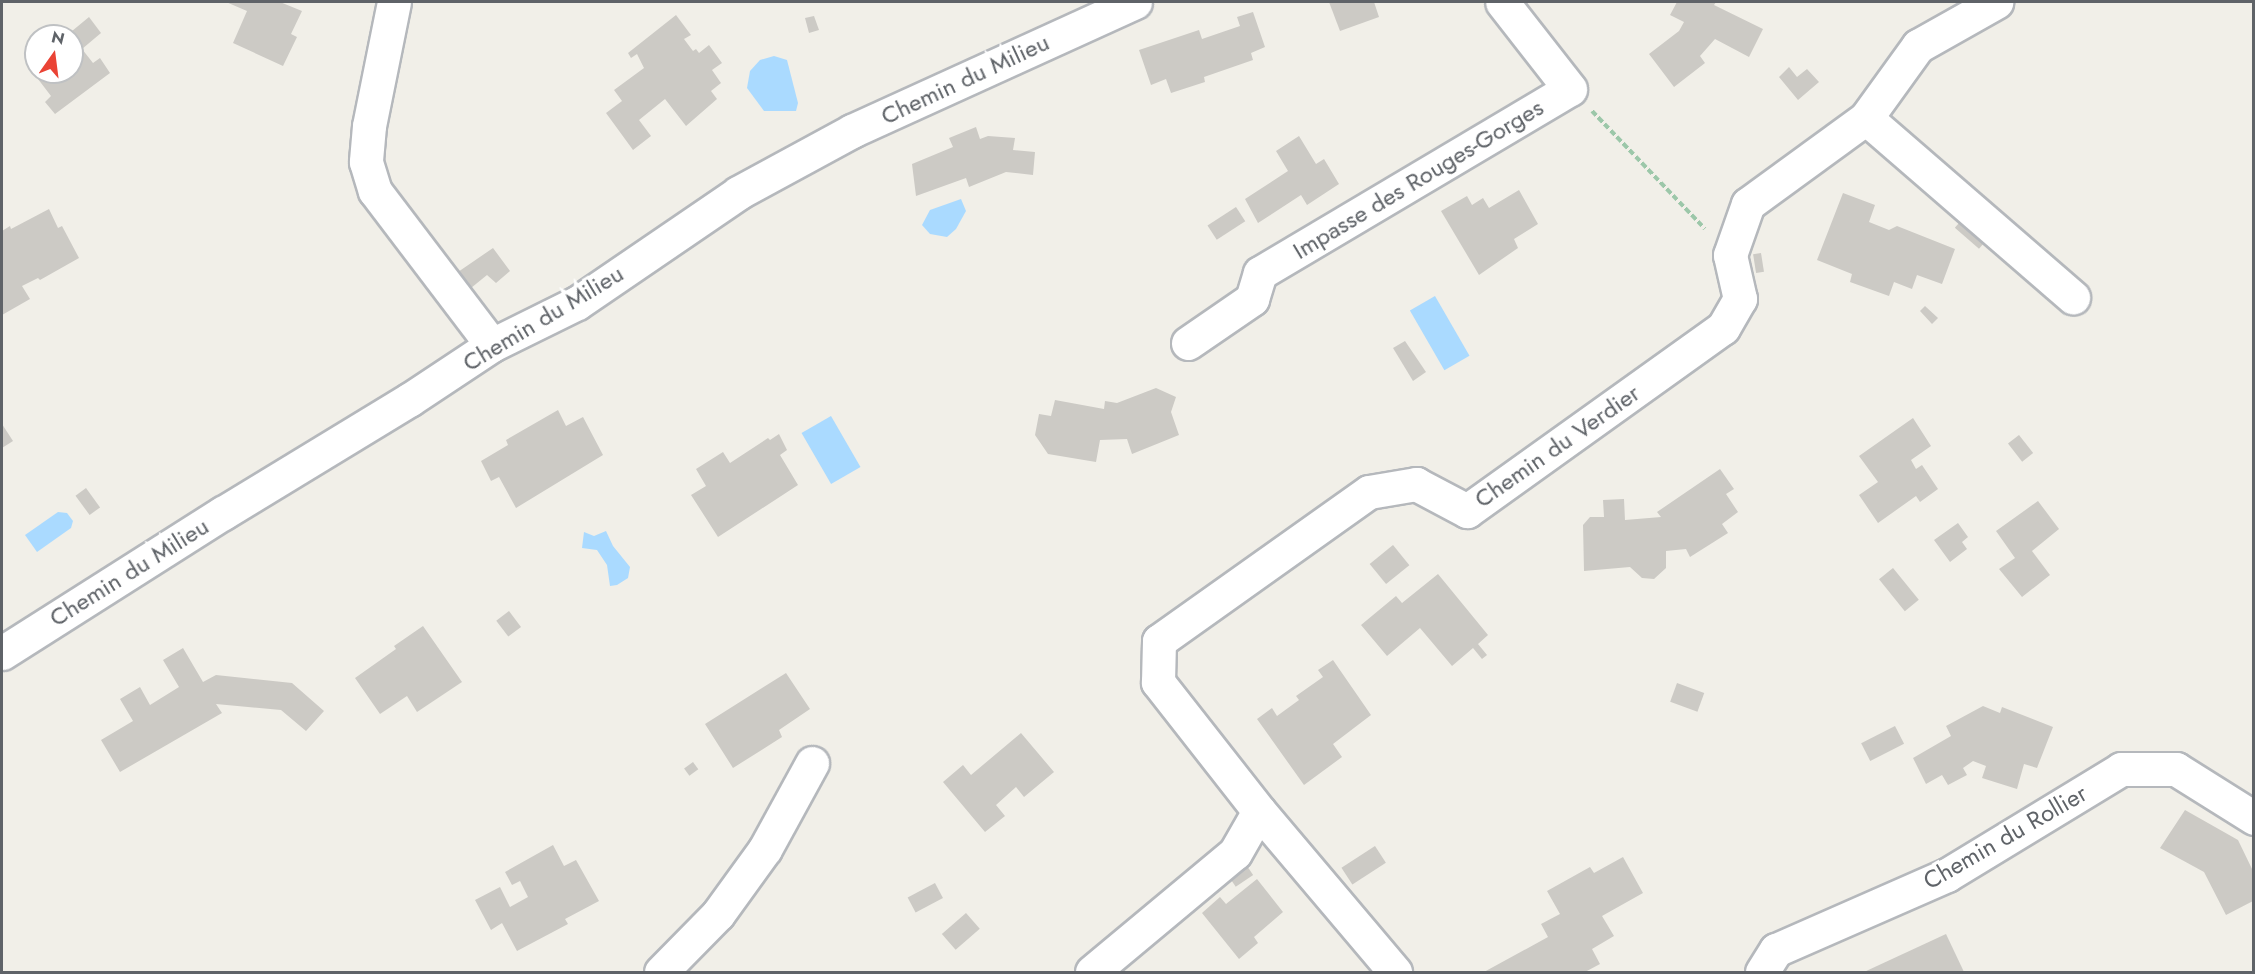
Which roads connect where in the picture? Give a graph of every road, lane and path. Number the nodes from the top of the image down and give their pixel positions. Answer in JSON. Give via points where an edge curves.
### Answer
{"nodes":[{"id":1,"x":394,"y":2,"type":"edge"},
{"id":2,"x":1135,"y":2,"type":"edge"},
{"id":3,"x":1502,"y":2,"type":"edge"},
{"id":4,"x":1996,"y":2,"type":"edge"},
{"id":5,"x":1570,"y":89,"type":"junction"},
{"id":6,"x":1866,"y":118,"type":"junction"},
{"id":7,"x":1730,"y":255,"type":"junction"},
{"id":8,"x":2073,"y":297,"type":"dead end"},
{"id":9,"x":1188,"y":343,"type":"dead end"},
{"id":10,"x":492,"y":345,"type":"junction"},
{"id":11,"x":2,"y":653,"type":"edge"},
{"id":12,"x":812,"y":763,"type":"dead end"},
{"id":13,"x":1259,"y":811,"type":"junction"},
{"id":14,"x":2253,"y":818,"type":"edge"},
{"id":15,"x":660,"y":972,"type":"edge"},
{"id":16,"x":1092,"y":972,"type":"edge"},
{"id":17,"x":1395,"y":972,"type":"edge"},
{"id":18,"x":1762,"y":972,"type":"edge"}],
"edges":[{"from":1,"to":10,"type":"street","via":[[369,126],[366,162],[375,191]]},
{"from":2,"to":10,"type":"street","name":"Chemin du Milieu","via":[[852,131],[738,193],[577,303]]},
{"from":3,"to":5,"type":"street","name":"Impasse des Rouges-Gorges"},
{"from":4,"to":6,"type":"street","via":[[1918,46]]},
{"from":5,"to":7,"type":"path"},
{"from":5,"to":9,"type":"street","name":"Impasse des Rouges-Gorges","via":[[1260,273],[1252,299]]},
{"from":6,"to":7,"type":"street","via":[[1748,204]]},
{"from":6,"to":8,"type":"street"},
{"from":7,"to":13,"type":"street","name":"Chemin du Verdier","via":[[1740,299],[1723,328],[1467,511],[1416,484],[1369,492],[1159,641],[1158,682]]},
{"from":10,"to":11,"type":"street","name":"Chemin du Milieu"},
{"from":12,"to":15,"type":"street","via":[[765,849],[718,914]]},
{"from":13,"to":16,"type":"street","via":[[1235,853]]},
{"from":13,"to":17,"type":"street"},
{"from":14,"to":18,"type":"street","name":"Chemin du Rollier","via":[[2176,769],[2121,769],[1947,875],[1776,950]]}]}
